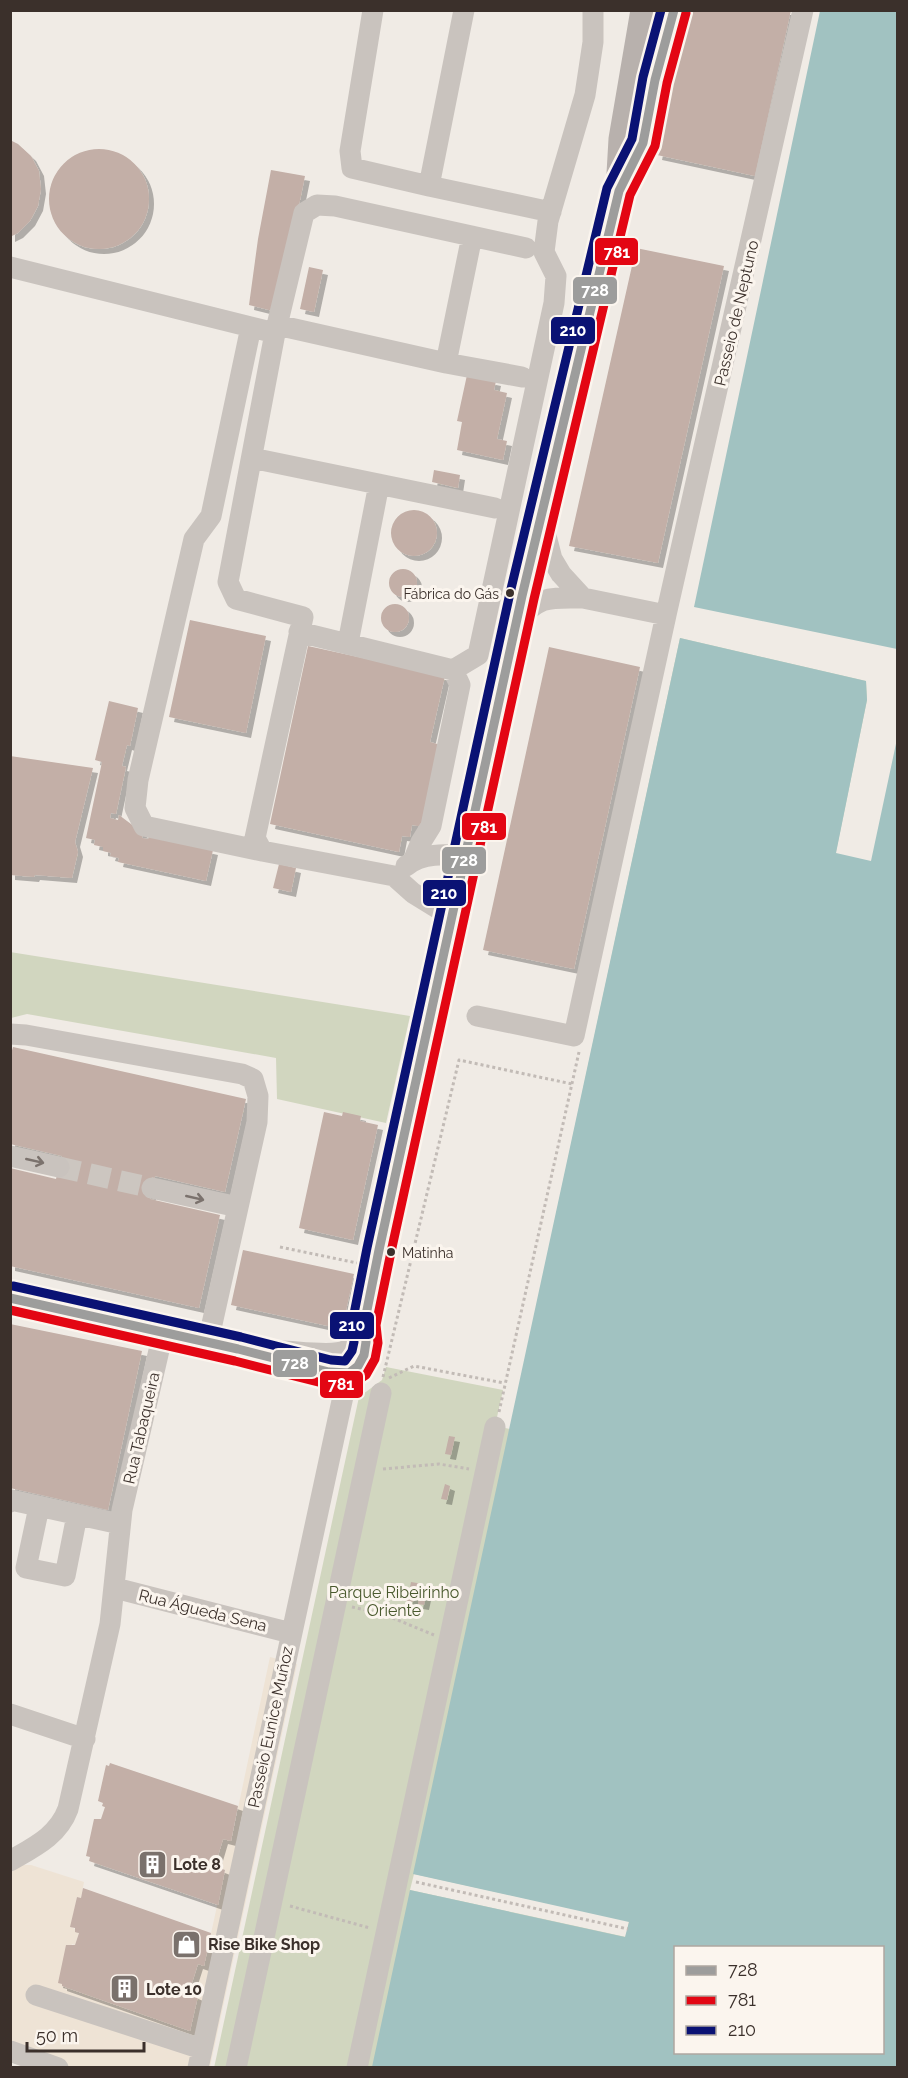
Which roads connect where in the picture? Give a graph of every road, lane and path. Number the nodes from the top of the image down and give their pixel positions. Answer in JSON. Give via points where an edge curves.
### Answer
{"nodes":[{"id":1,"x":373,"y":10,"type":"edge"},
{"id":2,"x":464,"y":10,"type":"edge"},
{"id":3,"x":593,"y":10,"type":"edge"},
{"id":4,"x":627,"y":10,"type":"edge"},
{"id":5,"x":644,"y":10,"type":"edge"},
{"id":6,"x":663,"y":10,"type":"edge"},
{"id":7,"x":674,"y":10,"type":"edge"},
{"id":8,"x":803,"y":10,"type":"edge"},
{"id":9,"x":655,"y":80,"type":"junction"},
{"id":10,"x":429,"y":186,"type":"junction"},
{"id":11,"x":620,"y":191,"type":"junction"},
{"id":12,"x":551,"y":212,"type":"junction"},
{"id":13,"x":472,"y":236,"type":"junction"},
{"id":14,"x":526,"y":248,"type":"dead end"},
{"id":15,"x":10,"y":267,"type":"edge"},
{"id":16,"x":251,"y":327,"type":"junction"},
{"id":17,"x":275,"y":332,"type":"junction"},
{"id":18,"x":446,"y":363,"type":"junction"},
{"id":19,"x":522,"y":377,"type":"dead end"},
{"id":20,"x":252,"y":458,"type":"junction"},
{"id":21,"x":379,"y":484,"type":"junction"},
{"id":22,"x":495,"y":508,"type":"dead end"},
{"id":23,"x":541,"y":515,"type":"junction"},
{"id":24,"x":583,"y":598,"type":"junction"},
{"id":25,"x":666,"y":615,"type":"junction"},
{"id":26,"x":516,"y":622,"type":"junction"},
{"id":27,"x":299,"y":632,"type":"junction"},
{"id":28,"x":348,"y":643,"type":"junction"},
{"id":29,"x":453,"y":670,"type":"junction"},
{"id":30,"x":262,"y":851,"type":"junction"},
{"id":31,"x":465,"y":856,"type":"junction"},
{"id":32,"x":414,"y":859,"type":"junction"},
{"id":33,"x":393,"y":876,"type":"junction"},
{"id":34,"x":452,"y":917,"type":"junction"},
{"id":35,"x":477,"y":1016,"type":"dead end"},
{"id":36,"x":10,"y":1034,"type":"edge"},
{"id":37,"x":10,"y":1156,"type":"edge"},
{"id":38,"x":59,"y":1167,"type":"tunnel mouth"},
{"id":39,"x":152,"y":1188,"type":"tunnel mouth"},
{"id":40,"x":238,"y":1207,"type":"junction"},
{"id":41,"x":280,"y":1247,"type":"dead end"},
{"id":42,"x":376,"y":1266,"type":"junction"},
{"id":43,"x":10,"y":1298,"type":"edge"},
{"id":44,"x":364,"y":1325,"type":"joint"},
{"id":45,"x":163,"y":1333,"type":"junction"},
{"id":46,"x":208,"y":1342,"type":"junction"},
{"id":47,"x":505,"y":1383,"type":"junction"},
{"id":48,"x":345,"y":1387,"type":"dead end"},
{"id":49,"x":381,"y":1393,"type":"dead end"},
{"id":50,"x":495,"y":1427,"type":"joint"},
{"id":51,"x":364,"y":1470,"type":"junction"},
{"id":52,"x":486,"y":1472,"type":"junction"},
{"id":53,"x":10,"y":1502,"type":"edge"},
{"id":54,"x":39,"y":1507,"type":"junction"},
{"id":55,"x":77,"y":1515,"type":"junction"},
{"id":56,"x":120,"y":1524,"type":"junction"},
{"id":57,"x":115,"y":1588,"type":"junction"},
{"id":58,"x":335,"y":1604,"type":"junction"},
{"id":59,"x":291,"y":1633,"type":"junction"},
{"id":60,"x":449,"y":1641,"type":"junction"},
{"id":61,"x":10,"y":1714,"type":"edge"},
{"id":62,"x":85,"y":1739,"type":"junction"},
{"id":63,"x":15,"y":1855,"type":"edge"},
{"id":64,"x":412,"y":1881,"type":"dead end"},
{"id":65,"x":271,"y":1903,"type":"junction"},
{"id":66,"x":628,"y":1929,"type":"dead end"},
{"id":67,"x":386,"y":1933,"type":"junction"},
{"id":68,"x":36,"y":1995,"type":"dead end"},
{"id":69,"x":10,"y":2051,"type":"edge"},
{"id":70,"x":200,"y":2058,"type":"edge"},
{"id":71,"x":58,"y":2067,"type":"edge"},
{"id":72,"x":236,"y":2067,"type":"edge"},
{"id":73,"x":357,"y":2067,"type":"edge"}],
"edges":[{"from":1,"to":10,"type":"street","via":[[350,151],[352,168]]},
{"from":2,"to":10,"type":"street"},
{"from":3,"to":12,"type":"street","via":[[585,95]]},
{"from":4,"to":11,"type":"main road","via":[[611,137]]},
{"from":5,"to":11,"type":"main road","via":[[622,139]]},
{"from":6,"to":9,"type":"main road"},
{"from":7,"to":9,"type":"main road"},
{"from":8,"to":25,"type":"street","name":"Passeio de Neptuno"},
{"from":9,"to":11,"type":"main road","via":[[643,143]]},
{"from":10,"to":12,"type":"street"},
{"from":11,"to":23,"type":"main road"},
{"from":12,"to":29,"type":"street","via":[[544,252],[556,276],[554,303],[478,655]]},
{"from":13,"to":14,"type":"street"},
{"from":13,"to":17,"type":"street","via":[[316,205],[304,213]]},
{"from":13,"to":18,"type":"street"},
{"from":15,"to":16,"type":"street"},
{"from":16,"to":17,"type":"street"},
{"from":16,"to":30,"type":"street","via":[[212,516],[194,538],[138,780],[135,808],[144,826]]},
{"from":17,"to":18,"type":"street"},
{"from":17,"to":20,"type":"street"},
{"from":18,"to":19,"type":"street"},
{"from":20,"to":21,"type":"street"},
{"from":20,"to":27,"type":"street","via":[[228,582],[236,599],[303,617]]},
{"from":21,"to":22,"type":"street"},
{"from":21,"to":28,"type":"street"},
{"from":23,"to":24,"type":"street","via":[[552,559]]},
{"from":23,"to":26,"type":"main road"},
{"from":24,"to":25,"type":"street"},
{"from":24,"to":26,"type":"street","via":[[544,599]]},
{"from":25,"to":35,"type":"street","name":"Passeio de Neptuno","via":[[574,1036]]},
{"from":26,"to":31,"type":"main road"},
{"from":27,"to":28,"type":"street"},
{"from":27,"to":30,"type":"street","via":[[255,838]]},
{"from":28,"to":29,"type":"street"},
{"from":29,"to":32,"type":"street","via":[[460,685],[458,696],[431,826]]},
{"from":30,"to":33,"type":"street"},
{"from":31,"to":32,"type":"street","via":[[444,854]]},
{"from":31,"to":34,"type":"main road"},
{"from":32,"to":33,"type":"street"},
{"from":33,"to":34,"type":"street"},
{"from":34,"to":42,"type":"main road"},
{"from":36,"to":40,"type":"street","via":[[253,1079],[258,1116]]},
{"from":37,"to":38,"type":"street","one_way":true},
{"from":39,"to":40,"type":"street","one_way":true},
{"from":40,"to":46,"type":"street"},
{"from":41,"to":42,"type":"path"},
{"from":42,"to":44,"type":"main road"},
{"from":43,"to":45,"type":"street"},
{"from":44,"to":46,"type":"street","via":[[364,1355],[350,1373],[329,1372]]},
{"from":45,"to":46,"type":"street"},
{"from":45,"to":56,"type":"street","name":"Rua Tabaqueira"},
{"from":47,"to":47,"type":"path","via":[[414,1366],[382,1380],[459,1059],[572,1084]]},
{"from":47,"to":50,"type":"path"},
{"from":48,"to":59,"type":"street","name":"Passeio Eunice Muñoz"},
{"from":49,"to":51,"type":"street"},
{"from":50,"to":52,"type":"street"},
{"from":51,"to":52,"type":"path","via":[[439,1464]]},
{"from":51,"to":58,"type":"street"},
{"from":52,"to":60,"type":"street"},
{"from":53,"to":54,"type":"street"},
{"from":54,"to":55,"type":"street"},
{"from":54,"to":55,"type":"street","via":[[26,1568],[65,1576]]},
{"from":55,"to":56,"type":"street"},
{"from":56,"to":57,"type":"street","name":"Rua Tabaqueira"},
{"from":57,"to":59,"type":"street","name":"Rua Águeda Sena"},
{"from":57,"to":62,"type":"street","name":"Rua Tabaqueira"},
{"from":58,"to":60,"type":"path","via":[[383,1614]]},
{"from":58,"to":65,"type":"street"},
{"from":59,"to":70,"type":"street","name":"Passeio Eunice Muñoz","via":[[220,1919]]},
{"from":60,"to":67,"type":"street"},
{"from":61,"to":62,"type":"street"},
{"from":62,"to":63,"type":"street","name":"Rua Tabaqueira","via":[[65,1817],[46,1839]]},
{"from":64,"to":66,"type":"path"},
{"from":65,"to":67,"type":"path"},
{"from":65,"to":72,"type":"street"},
{"from":67,"to":73,"type":"street"},
{"from":68,"to":70,"type":"street"},
{"from":69,"to":71,"type":"street"}]}
